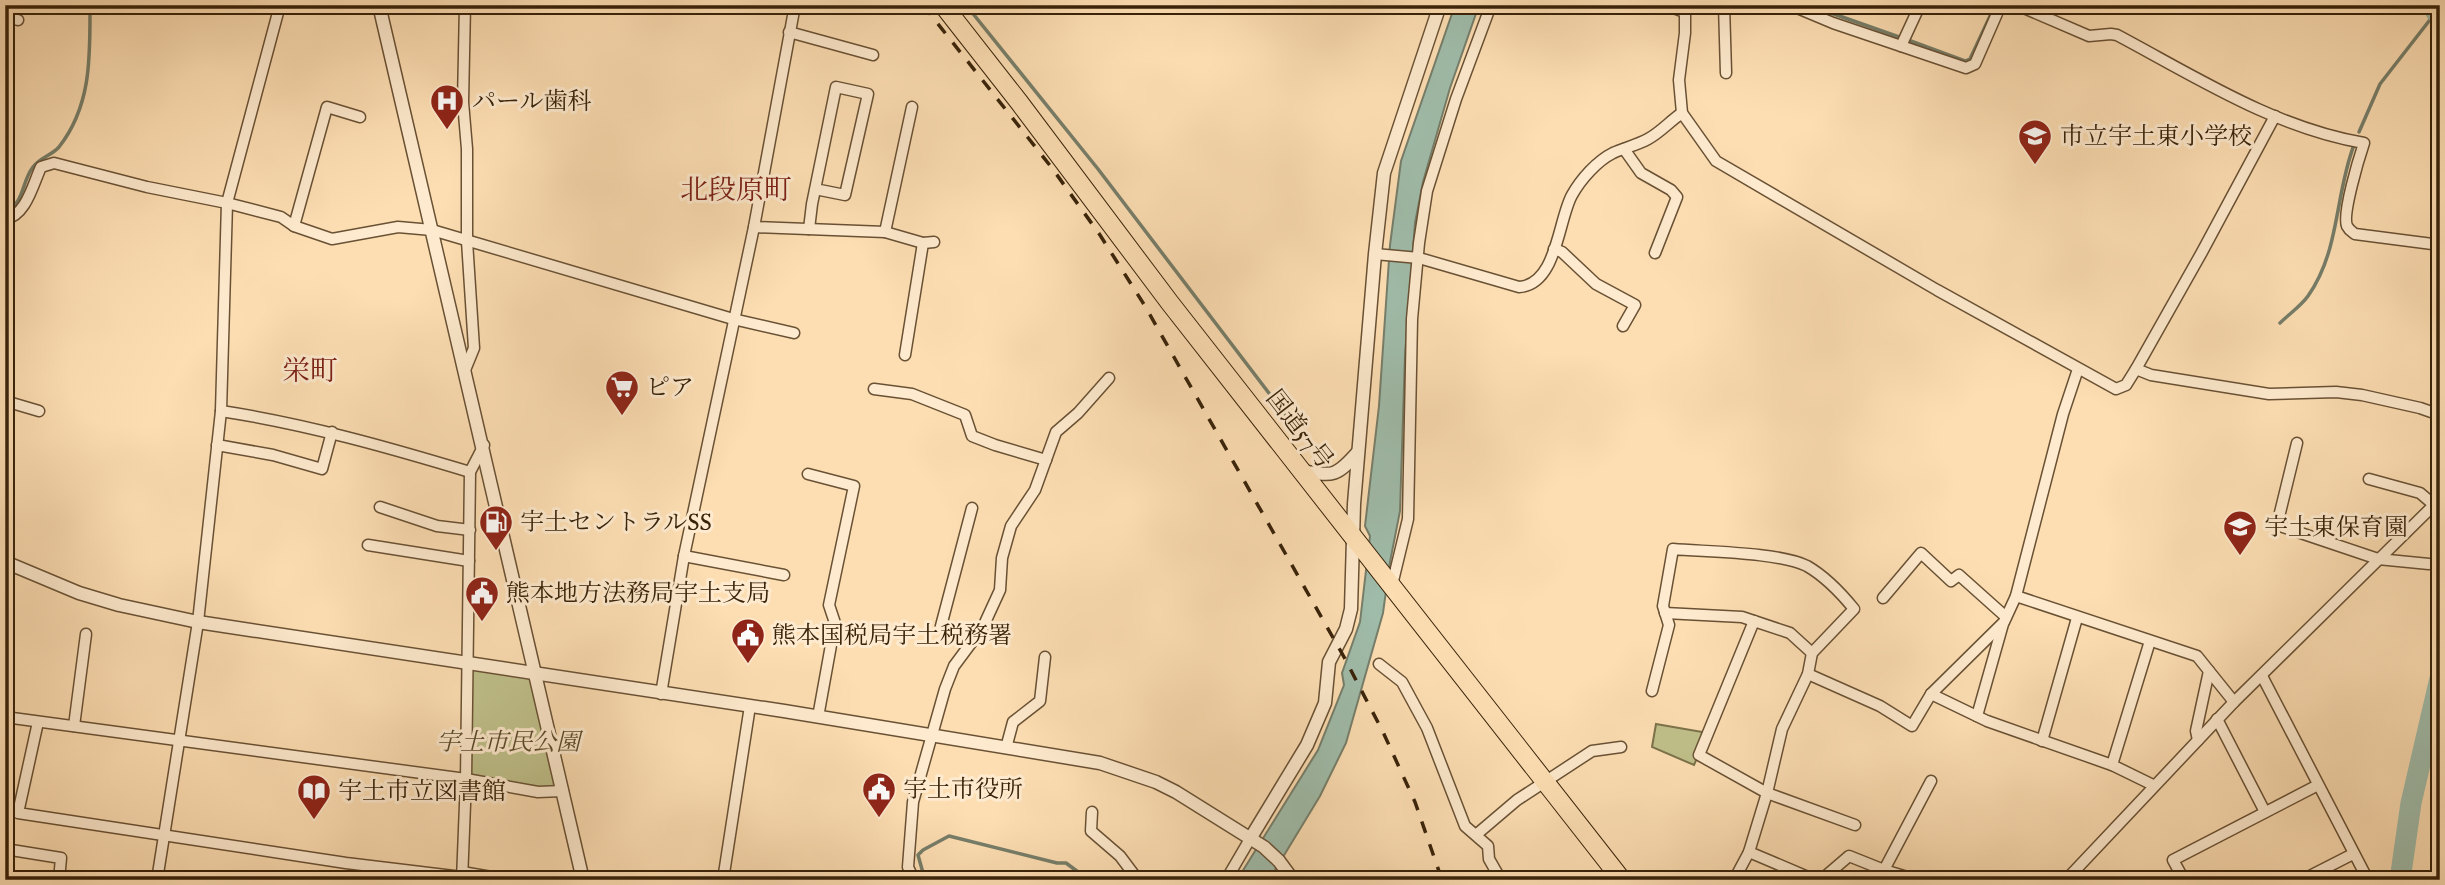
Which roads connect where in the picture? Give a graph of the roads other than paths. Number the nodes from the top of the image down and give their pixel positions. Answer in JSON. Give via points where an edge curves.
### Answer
{"nodes":[{"id":1,"x":280,"y":5,"type":"edge"},
{"id":2,"x":379,"y":5,"type":"edge"},
{"id":3,"x":465,"y":5,"type":"edge"},
{"id":4,"x":795,"y":5,"type":"edge"},
{"id":5,"x":943,"y":5,"type":"edge"},
{"id":6,"x":1440,"y":5,"type":"edge"},
{"id":7,"x":1491,"y":5,"type":"edge"},
{"id":8,"x":1665,"y":5,"type":"edge"},
{"id":9,"x":1724,"y":5,"type":"edge"},
{"id":10,"x":1790,"y":5,"type":"edge"},
{"id":11,"x":1920,"y":5,"type":"edge"},
{"id":12,"x":2017,"y":5,"type":"edge"},
{"id":13,"x":1998,"y":7,"type":"edge"},
{"id":14,"x":1685,"y":9,"type":"edge"},
{"id":15,"x":5,"y":17,"type":"edge"},
{"id":16,"x":18,"y":20,"type":"dead end"},
{"id":17,"x":789,"y":32,"type":"junction"},
{"id":18,"x":1901,"y":46,"type":"junction"},
{"id":19,"x":873,"y":55,"type":"dead end"},
{"id":20,"x":1726,"y":73,"type":"dead end"},
{"id":21,"x":912,"y":107,"type":"dead end"},
{"id":22,"x":1682,"y":113,"type":"junction"},
{"id":23,"x":2275,"y":116,"type":"junction"},
{"id":24,"x":360,"y":117,"type":"dead end"},
{"id":25,"x":1624,"y":149,"type":"junction"},
{"id":26,"x":815,"y":189,"type":"junction"},
{"id":27,"x":228,"y":202,"type":"junction"},
{"id":28,"x":5,"y":219,"type":"edge"},
{"id":29,"x":294,"y":226,"type":"junction"},
{"id":30,"x":754,"y":227,"type":"junction"},
{"id":31,"x":809,"y":229,"type":"junction"},
{"id":32,"x":432,"y":230,"type":"junction"},
{"id":33,"x":885,"y":232,"type":"junction"},
{"id":34,"x":467,"y":241,"type":"junction"},
{"id":35,"x":2440,"y":245,"type":"edge"},
{"id":36,"x":1554,"y":249,"type":"junction"},
{"id":37,"x":1655,"y":253,"type":"dead end"},
{"id":38,"x":1379,"y":254,"type":"junction"},
{"id":39,"x":1417,"y":257,"type":"junction"},
{"id":40,"x":733,"y":319,"type":"junction"},
{"id":41,"x":1623,"y":326,"type":"dead end"},
{"id":42,"x":794,"y":333,"type":"dead end"},
{"id":43,"x":905,"y":355,"type":"dead end"},
{"id":44,"x":2078,"y":369,"type":"junction"},
{"id":45,"x":2136,"y":369,"type":"junction"},
{"id":46,"x":465,"y":370,"type":"junction"},
{"id":47,"x":1110,"y":378,"type":"dead end"},
{"id":48,"x":874,"y":389,"type":"dead end"},
{"id":49,"x":5,"y":401,"type":"edge"},
{"id":50,"x":39,"y":411,"type":"dead end"},
{"id":51,"x":221,"y":411,"type":"junction"},
{"id":52,"x":2440,"y":415,"type":"edge"},
{"id":53,"x":332,"y":432,"type":"junction"},
{"id":54,"x":2297,"y":443,"type":"dead end"},
{"id":55,"x":217,"y":445,"type":"junction"},
{"id":56,"x":484,"y":445,"type":"junction"},
{"id":57,"x":1359,"y":451,"type":"junction"},
{"id":58,"x":1046,"y":460,"type":"junction"},
{"id":59,"x":1302,"y":471,"type":"junction"},
{"id":60,"x":470,"y":472,"type":"junction"},
{"id":61,"x":808,"y":474,"type":"dead end"},
{"id":62,"x":2369,"y":479,"type":"dead end"},
{"id":63,"x":2437,"y":502,"type":"edge"},
{"id":64,"x":380,"y":507,"type":"dead end"},
{"id":65,"x":972,"y":508,"type":"dead end"},
{"id":66,"x":470,"y":530,"type":"junction"},
{"id":67,"x":1358,"y":543,"type":"junction"},
{"id":68,"x":368,"y":545,"type":"dead end"},
{"id":69,"x":684,"y":555,"type":"junction"},
{"id":70,"x":2378,"y":558,"type":"junction"},
{"id":71,"x":469,"y":561,"type":"junction"},
{"id":72,"x":5,"y":562,"type":"edge"},
{"id":73,"x":2429,"y":564,"type":"dead end"},
{"id":74,"x":785,"y":575,"type":"dead end"},
{"id":75,"x":1392,"y":585,"type":"junction"},
{"id":76,"x":2016,"y":596,"type":"junction"},
{"id":77,"x":1883,"y":598,"type":"dead end"},
{"id":78,"x":1665,"y":613,"type":"junction"},
{"id":79,"x":2077,"y":618,"type":"junction"},
{"id":80,"x":2005,"y":619,"type":"junction"},
{"id":81,"x":1754,"y":621,"type":"junction"},
{"id":82,"x":198,"y":622,"type":"junction"},
{"id":83,"x":86,"y":634,"type":"dead end"},
{"id":84,"x":2150,"y":641,"type":"junction"},
{"id":85,"x":971,"y":643,"type":"junction"},
{"id":86,"x":1812,"y":653,"type":"junction"},
{"id":87,"x":1045,"y":657,"type":"dead end"},
{"id":88,"x":466,"y":664,"type":"junction"},
{"id":89,"x":1379,"y":664,"type":"dead end"},
{"id":90,"x":2209,"y":671,"type":"junction"},
{"id":91,"x":534,"y":673,"type":"junction"},
{"id":92,"x":1808,"y":674,"type":"junction"},
{"id":93,"x":2262,"y":676,"type":"junction"},
{"id":94,"x":1652,"y":691,"type":"dead end"},
{"id":95,"x":661,"y":694,"type":"junction"},
{"id":96,"x":1931,"y":694,"type":"junction"},
{"id":97,"x":2234,"y":702,"type":"junction"},
{"id":98,"x":750,"y":706,"type":"junction"},
{"id":99,"x":1977,"y":716,"type":"junction"},
{"id":100,"x":5,"y":717,"type":"edge"},
{"id":101,"x":818,"y":717,"type":"junction"},
{"id":102,"x":2217,"y":719,"type":"junction"},
{"id":103,"x":38,"y":722,"type":"junction"},
{"id":104,"x":74,"y":726,"type":"junction"},
{"id":105,"x":931,"y":736,"type":"junction"},
{"id":106,"x":2198,"y":740,"type":"junction"},
{"id":107,"x":180,"y":741,"type":"junction"},
{"id":108,"x":2042,"y":741,"type":"junction"},
{"id":109,"x":1621,"y":747,"type":"dead end"},
{"id":110,"x":1006,"y":748,"type":"junction"},
{"id":111,"x":2112,"y":765,"type":"junction"},
{"id":112,"x":466,"y":779,"type":"junction"},
{"id":113,"x":1931,"y":780,"type":"dead end"},
{"id":114,"x":1545,"y":781,"type":"junction"},
{"id":115,"x":2153,"y":785,"type":"junction"},
{"id":116,"x":2318,"y":785,"type":"junction"},
{"id":117,"x":563,"y":791,"type":"junction"},
{"id":118,"x":1768,"y":793,"type":"junction"},
{"id":119,"x":1092,"y":812,"type":"dead end"},
{"id":120,"x":2264,"y":812,"type":"junction"},
{"id":121,"x":1855,"y":825,"type":"dead end"},
{"id":122,"x":165,"y":834,"type":"junction"},
{"id":123,"x":1477,"y":834,"type":"junction"},
{"id":124,"x":1250,"y":839,"type":"junction"},
{"id":125,"x":5,"y":849,"type":"edge"},
{"id":126,"x":1749,"y":852,"type":"junction"},
{"id":127,"x":2353,"y":854,"type":"junction"},
{"id":128,"x":1884,"y":870,"type":"junction"},
{"id":129,"x":462,"y":876,"type":"edge"},
{"id":130,"x":59,"y":880,"type":"edge"},
{"id":131,"x":157,"y":880,"type":"edge"},
{"id":132,"x":509,"y":880,"type":"edge"},
{"id":133,"x":583,"y":880,"type":"edge"},
{"id":134,"x":723,"y":880,"type":"edge"},
{"id":135,"x":914,"y":880,"type":"edge"},
{"id":136,"x":1150,"y":880,"type":"edge"},
{"id":137,"x":1226,"y":880,"type":"edge"},
{"id":138,"x":1293,"y":880,"type":"edge"},
{"id":139,"x":1501,"y":880,"type":"edge"},
{"id":140,"x":1622,"y":880,"type":"edge"},
{"id":141,"x":1734,"y":880,"type":"edge"},
{"id":142,"x":1815,"y":880,"type":"edge"},
{"id":143,"x":1821,"y":880,"type":"edge"},
{"id":144,"x":1917,"y":880,"type":"edge"},
{"id":145,"x":2066,"y":880,"type":"edge"},
{"id":146,"x":2184,"y":880,"type":"edge"},
{"id":147,"x":2302,"y":880,"type":"edge"},
{"id":148,"x":2368,"y":880,"type":"edge"}],
"edges":[{"from":1,"to":27,"type":"street"},
{"from":2,"to":32,"type":"street"},
{"from":3,"to":34,"type":"street"},
{"from":4,"to":17,"type":"street"},
{"from":5,"to":59,"type":"highway","name":"国道57号"},
{"from":6,"to":38,"type":"street","via":[[1384,173]]},
{"from":7,"to":39,"type":"street","via":[[1427,191]]},
{"from":8,"to":14,"type":"street"},
{"from":9,"to":20,"type":"street"},
{"from":10,"to":18,"type":"street"},
{"from":11,"to":18,"type":"street"},
{"from":12,"to":23,"type":"street","via":[[2089,36],[2117,35]]},
{"from":13,"to":18,"type":"street","via":[[1971,67]]},
{"from":14,"to":22,"type":"street","via":[[1679,80]]},
{"from":15,"to":16,"type":"street"},
{"from":17,"to":19,"type":"street"},
{"from":17,"to":30,"type":"street"},
{"from":21,"to":33,"type":"street"},
{"from":22,"to":25,"type":"street","via":[[1655,135]]},
{"from":22,"to":44,"type":"street","via":[[1716,161]]},
{"from":23,"to":35,"type":"street","via":[[2334,138],[2364,143],[2350,199],[2348,229]]},
{"from":23,"to":45,"type":"street"},
{"from":24,"to":29,"type":"street","via":[[327,107]]},
{"from":25,"to":36,"type":"street","via":[[1606,157],[1580,181],[1566,205]]},
{"from":25,"to":37,"type":"street","via":[[1641,173],[1676,197]]},
{"from":26,"to":26,"type":"street","via":[[836,87],[868,94],[845,195]]},
{"from":26,"to":31,"type":"street"},
{"from":27,"to":28,"type":"street","via":[[54,163],[41,167],[22,209]]},
{"from":27,"to":29,"type":"street","via":[[281,217]]},
{"from":27,"to":51,"type":"street"},
{"from":29,"to":32,"type":"street","via":[[332,239],[398,227]]},
{"from":30,"to":31,"type":"street"},
{"from":30,"to":40,"type":"street"},
{"from":31,"to":33,"type":"street"},
{"from":32,"to":34,"type":"street"},
{"from":32,"to":46,"type":"street"},
{"from":33,"to":43,"type":"street","via":[[928,242]]},
{"from":34,"to":40,"type":"street"},
{"from":34,"to":46,"type":"street","via":[[474,348]]},
{"from":36,"to":39,"type":"street","via":[[1541,277],[1524,287]]},
{"from":36,"to":41,"type":"street","via":[[1596,284],[1635,305]]},
{"from":38,"to":39,"type":"street"},
{"from":38,"to":57,"type":"street"},
{"from":39,"to":75,"type":"street","via":[[1409,372],[1408,519]]},
{"from":40,"to":42,"type":"street"},
{"from":40,"to":69,"type":"street"},
{"from":44,"to":45,"type":"street","via":[[2116,389],[2126,385]]},
{"from":44,"to":76,"type":"street"},
{"from":45,"to":52,"type":"street","via":[[2269,394],[2362,395]]},
{"from":46,"to":56,"type":"street"},
{"from":47,"to":58,"type":"street","via":[[1056,432]]},
{"from":48,"to":58,"type":"street","via":[[912,394],[965,415],[972,436]]},
{"from":49,"to":50,"type":"street"},
{"from":51,"to":53,"type":"street"},
{"from":51,"to":55,"type":"street"},
{"from":53,"to":55,"type":"street","via":[[322,469]]},
{"from":53,"to":60,"type":"street"},
{"from":54,"to":70,"type":"street","via":[[2277,525]]},
{"from":55,"to":82,"type":"street"},
{"from":56,"to":60,"type":"street"},
{"from":56,"to":91,"type":"street"},
{"from":57,"to":59,"type":"street","via":[[1343,470],[1329,475]]},
{"from":57,"to":67,"type":"street","via":[[1354,504]]},
{"from":58,"to":85,"type":"street","via":[[1035,490],[1011,526],[1000,590],[984,627]]},
{"from":59,"to":67,"type":"highway","name":"国道57号"},
{"from":60,"to":66,"type":"street"},
{"from":61,"to":101,"type":"street","via":[[854,486],[829,605],[835,623]]},
{"from":62,"to":63,"type":"street"},
{"from":63,"to":70,"type":"street"},
{"from":64,"to":66,"type":"street","via":[[437,526]]},
{"from":65,"to":85,"type":"street","via":[[941,626]]},
{"from":66,"to":71,"type":"street"},
{"from":67,"to":75,"type":"highway","name":"国道57号"},
{"from":67,"to":124,"type":"street","via":[[1351,609],[1329,662],[1325,703],[1307,745]]},
{"from":68,"to":71,"type":"street"},
{"from":69,"to":74,"type":"street"},
{"from":69,"to":95,"type":"street"},
{"from":70,"to":73,"type":"street"},
{"from":70,"to":93,"type":"street"},
{"from":71,"to":88,"type":"street"},
{"from":72,"to":82,"type":"street","via":[[79,593]]},
{"from":75,"to":114,"type":"highway","name":"国道57号"},
{"from":76,"to":79,"type":"street"},
{"from":76,"to":80,"type":"street"},
{"from":77,"to":80,"type":"street","via":[[1921,553],[1951,581],[1959,575]]},
{"from":78,"to":81,"type":"street"},
{"from":78,"to":86,"type":"street","via":[[1673,548],[1780,558],[1806,566],[1836,587],[1854,609]]},
{"from":78,"to":94,"type":"street","via":[[1670,625]]},
{"from":79,"to":84,"type":"street"},
{"from":79,"to":108,"type":"street"},
{"from":80,"to":96,"type":"street"},
{"from":80,"to":99,"type":"street"},
{"from":81,"to":86,"type":"street","via":[[1790,633]]},
{"from":81,"to":118,"type":"street","via":[[1699,755]]},
{"from":82,"to":88,"type":"street"},
{"from":82,"to":107,"type":"street"},
{"from":83,"to":104,"type":"street"},
{"from":84,"to":90,"type":"street","via":[[2197,656]]},
{"from":84,"to":111,"type":"street"},
{"from":85,"to":105,"type":"street","via":[[954,666]]},
{"from":86,"to":92,"type":"street"},
{"from":87,"to":110,"type":"street","via":[[1040,701],[1013,722]]},
{"from":88,"to":91,"type":"street"},
{"from":88,"to":112,"type":"street"},
{"from":89,"to":123,"type":"street","via":[[1402,682],[1427,727],[1465,826]]},
{"from":90,"to":97,"type":"street"},
{"from":90,"to":106,"type":"street"},
{"from":91,"to":95,"type":"street"},
{"from":91,"to":117,"type":"street"},
{"from":92,"to":96,"type":"street","via":[[1880,706],[1912,726]]},
{"from":92,"to":118,"type":"street","via":[[1783,729]]},
{"from":93,"to":97,"type":"street"},
{"from":93,"to":116,"type":"street"},
{"from":95,"to":98,"type":"street"},
{"from":96,"to":99,"type":"street"},
{"from":97,"to":102,"type":"street"},
{"from":98,"to":101,"type":"street"},
{"from":98,"to":134,"type":"street"},
{"from":99,"to":108,"type":"street"},
{"from":100,"to":103,"type":"street"},
{"from":101,"to":105,"type":"street"},
{"from":102,"to":106,"type":"street"},
{"from":102,"to":120,"type":"street"},
{"from":103,"to":104,"type":"street"},
{"from":103,"to":122,"type":"street","via":[[18,813]]},
{"from":104,"to":107,"type":"street"},
{"from":105,"to":110,"type":"street"},
{"from":105,"to":135,"type":"street","via":[[913,802],[908,867]]},
{"from":106,"to":115,"type":"street"},
{"from":107,"to":112,"type":"street"},
{"from":107,"to":122,"type":"street"},
{"from":108,"to":111,"type":"street"},
{"from":109,"to":114,"type":"street","via":[[1592,751]]},
{"from":110,"to":124,"type":"street","via":[[1118,768],[1176,792]]},
{"from":111,"to":115,"type":"street"},
{"from":112,"to":117,"type":"street","via":[[538,792]]},
{"from":112,"to":129,"type":"street"},
{"from":113,"to":128,"type":"street"},
{"from":114,"to":123,"type":"street"},
{"from":114,"to":140,"type":"highway","name":"国道57号"},
{"from":115,"to":145,"type":"street"},
{"from":116,"to":120,"type":"street"},
{"from":116,"to":127,"type":"street"},
{"from":117,"to":133,"type":"street"},
{"from":118,"to":121,"type":"street"},
{"from":118,"to":126,"type":"street"},
{"from":119,"to":136,"type":"street","via":[[1091,831],[1135,876]]},
{"from":120,"to":146,"type":"street","via":[[2173,860]]},
{"from":122,"to":129,"type":"street"},
{"from":122,"to":131,"type":"street"},
{"from":123,"to":139,"type":"street","via":[[1488,846],[1489,859]]},
{"from":124,"to":137,"type":"street"},
{"from":124,"to":138,"type":"street","via":[[1279,861]]},
{"from":125,"to":130,"type":"street","via":[[61,858]]},
{"from":126,"to":141,"type":"street"},
{"from":126,"to":142,"type":"street"},
{"from":127,"to":147,"type":"street"},
{"from":127,"to":148,"type":"street"},
{"from":128,"to":143,"type":"street","via":[[1849,856]]},
{"from":128,"to":144,"type":"street"},
{"from":129,"to":132,"type":"street"}]}
